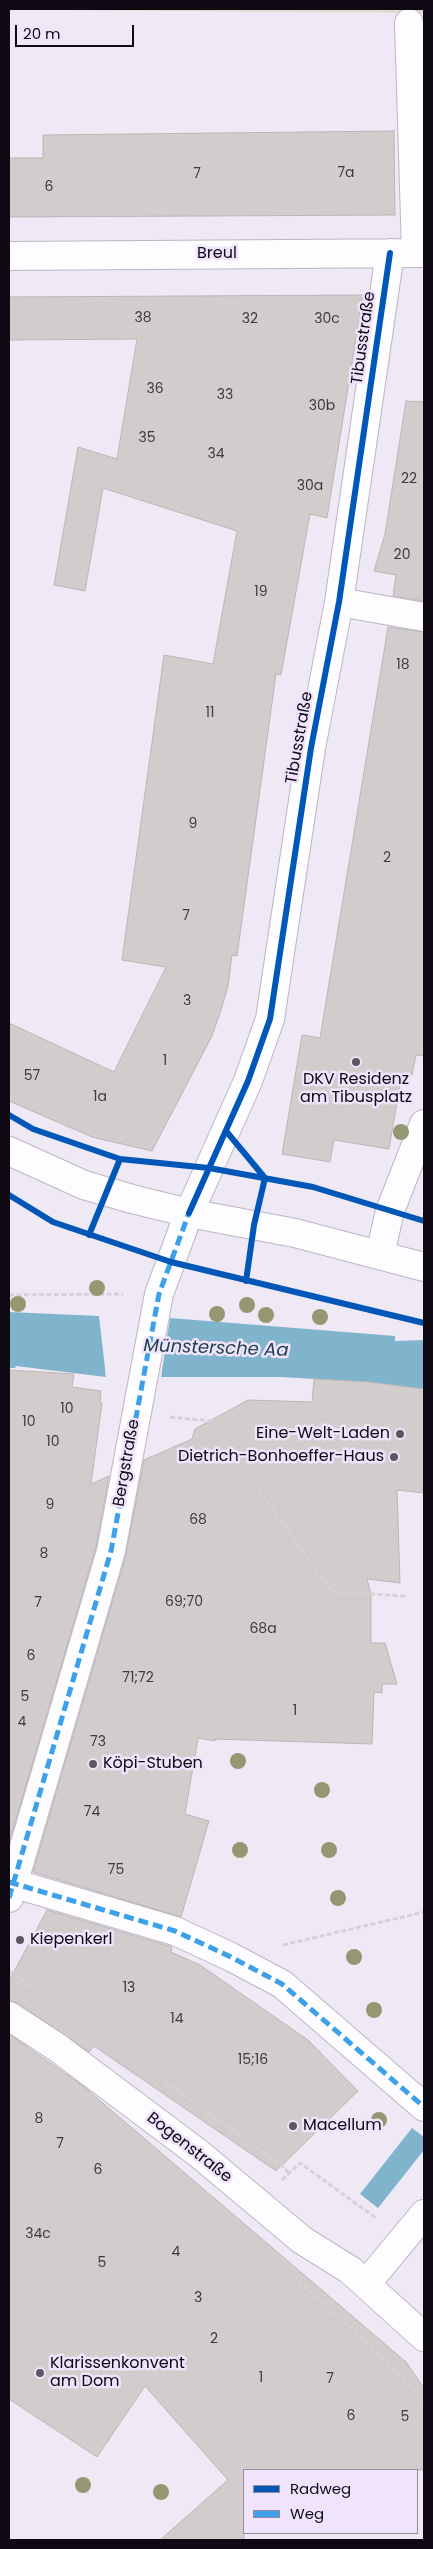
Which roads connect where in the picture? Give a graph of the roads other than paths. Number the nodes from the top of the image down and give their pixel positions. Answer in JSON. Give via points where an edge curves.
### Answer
{"nodes":[{"id":1,"x":409,"y":23,"type":"dead end"},
{"id":2,"x":410,"y":253,"type":"edge"},
{"id":3,"x":9,"y":256,"type":"edge"},
{"id":4,"x":339,"y":602,"type":"junction"},
{"id":5,"x":424,"y":617,"type":"edge"},
{"id":6,"x":424,"y":1124,"type":"edge"},
{"id":7,"x":9,"y":1151,"type":"edge"},
{"id":8,"x":189,"y":1213,"type":"junction"},
{"id":9,"x":380,"y":1254,"type":"junction"},
{"id":10,"x":424,"y":1268,"type":"edge"},
{"id":11,"x":10,"y":1888,"type":"edge"},
{"id":12,"x":9,"y":2016,"type":"edge"},
{"id":13,"x":424,"y":2106,"type":"edge"},
{"id":14,"x":424,"y":2214,"type":"edge"},
{"id":15,"x":366,"y":2284,"type":"junction"},
{"id":16,"x":424,"y":2336,"type":"edge"}],
"edges":[{"from":1,"to":2,"type":"street","name":"Tibusstraße"},
{"from":2,"to":3,"type":"street","name":"Breul"},
{"from":2,"to":4,"type":"street","name":"Tibusstraße"},
{"from":4,"to":5,"type":"street"},
{"from":4,"to":8,"type":"street","name":"Tibusstraße","via":[[311,748],[270,1019],[248,1081]]},
{"from":6,"to":9,"type":"street","via":[[390,1211]]},
{"from":7,"to":8,"type":"street","via":[[84,1185]]},
{"from":8,"to":9,"type":"street","via":[[295,1233]]},
{"from":8,"to":11,"type":"street","name":"Bergstraße","via":[[157,1306],[111,1551]]},
{"from":9,"to":10,"type":"street"},
{"from":11,"to":13,"type":"street","via":[[175,1931],[231,1957],[282,1984]]},
{"from":12,"to":15,"type":"street","name":"Bogenstraße","via":[[58,2048],[198,2153],[302,2240]]},
{"from":14,"to":15,"type":"street"},
{"from":15,"to":16,"type":"street","name":"Bogenstraße"}]}
